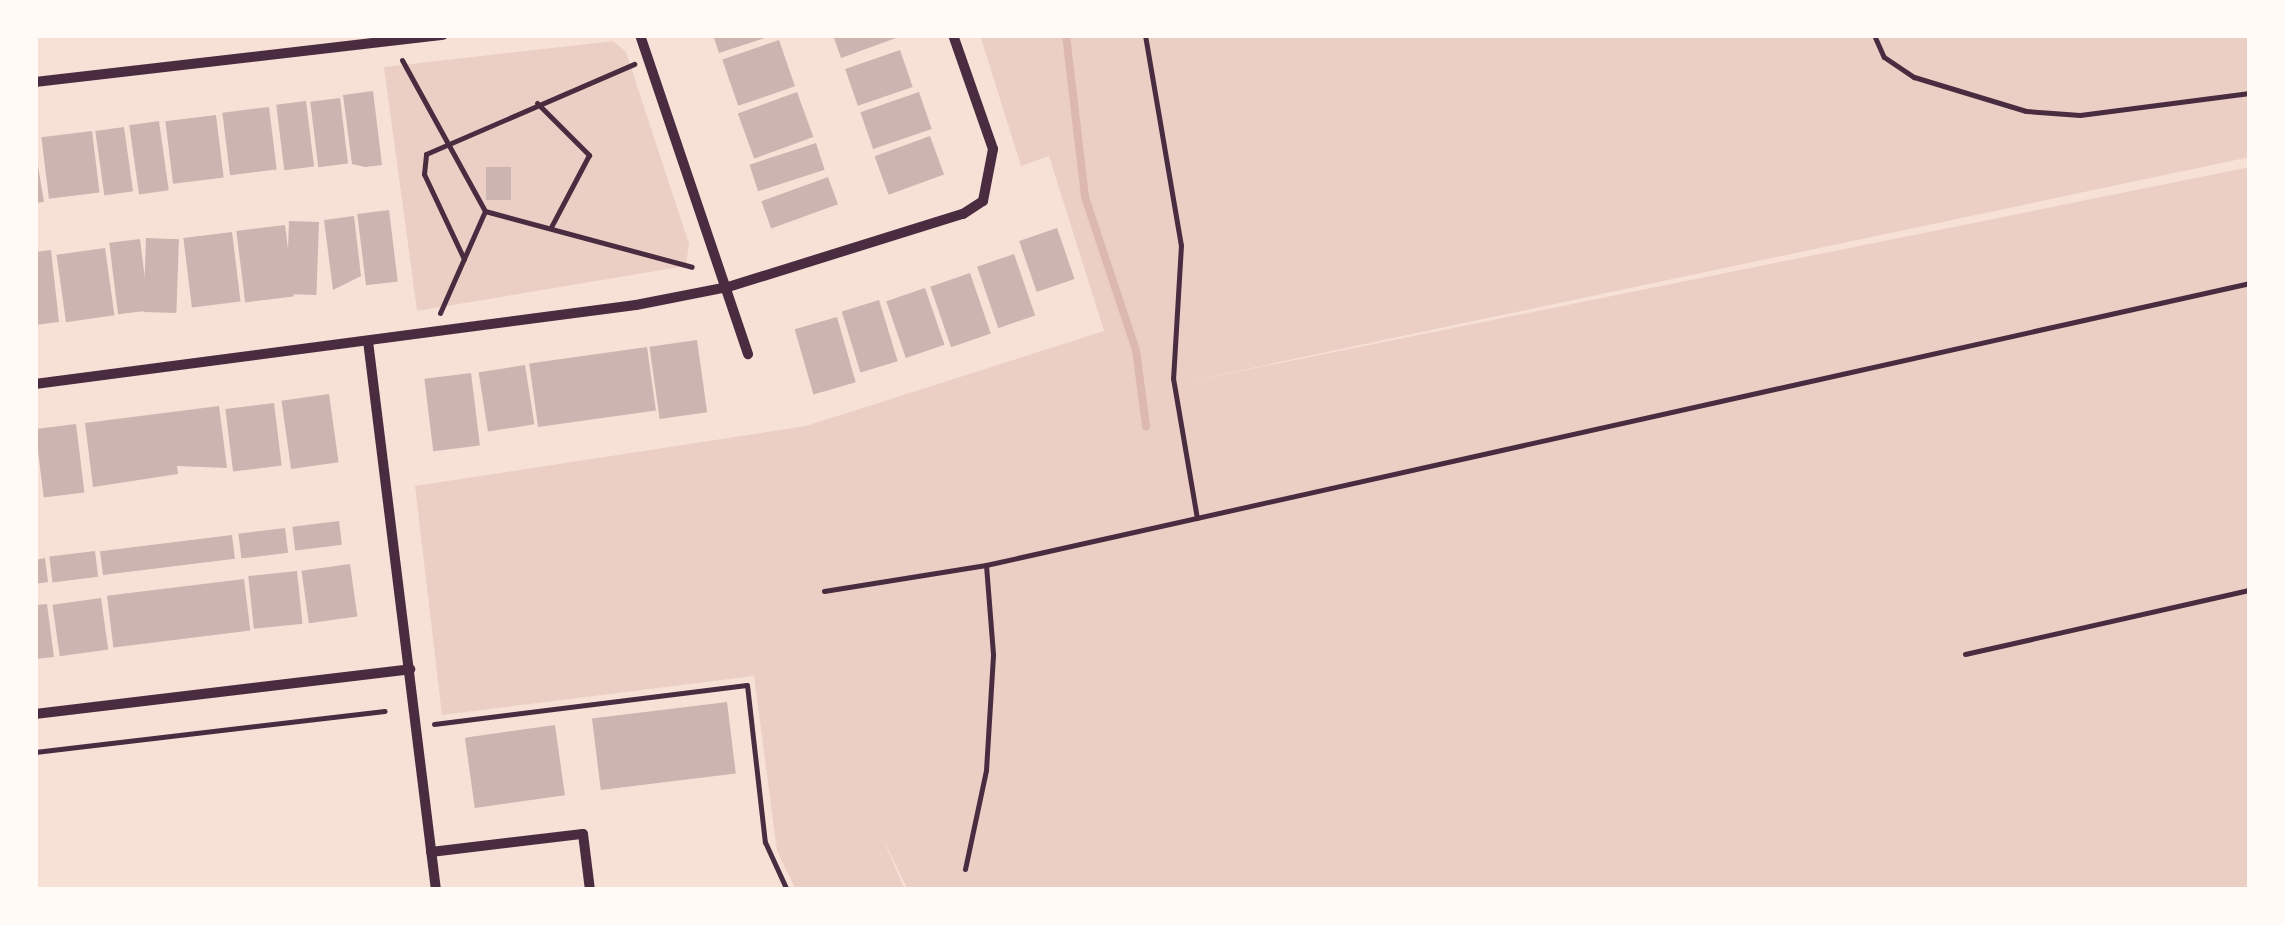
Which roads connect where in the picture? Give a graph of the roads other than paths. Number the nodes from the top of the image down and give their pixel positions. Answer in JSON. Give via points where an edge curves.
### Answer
{"nodes":[{"id":1,"x":443,"y":35,"type":"edge"},
{"id":2,"x":640,"y":35,"type":"edge"},
{"id":3,"x":953,"y":35,"type":"edge"},
{"id":4,"x":35,"y":82,"type":"edge"},
{"id":5,"x":728,"y":287,"type":"junction"},
{"id":6,"x":368,"y":341,"type":"junction"},
{"id":7,"x":748,"y":354,"type":"dead end"},
{"id":8,"x":35,"y":384,"type":"edge"},
{"id":9,"x":410,"y":670,"type":"junction"},
{"id":10,"x":35,"y":714,"type":"edge"},
{"id":11,"x":431,"y":852,"type":"junction"},
{"id":12,"x":436,"y":890,"type":"edge"},
{"id":13,"x":590,"y":890,"type":"edge"}],
"edges":[{"from":1,"to":4,"type":"street"},
{"from":2,"to":5,"type":"street"},
{"from":3,"to":5,"type":"street","via":[[993,149],[983,201],[901,236]]},
{"from":5,"to":6,"type":"street"},
{"from":5,"to":7,"type":"street"},
{"from":6,"to":8,"type":"street"},
{"from":6,"to":9,"type":"street"},
{"from":9,"to":10,"type":"street"},
{"from":9,"to":11,"type":"street"},
{"from":11,"to":12,"type":"street"},
{"from":11,"to":13,"type":"street","via":[[583,834]]}]}
